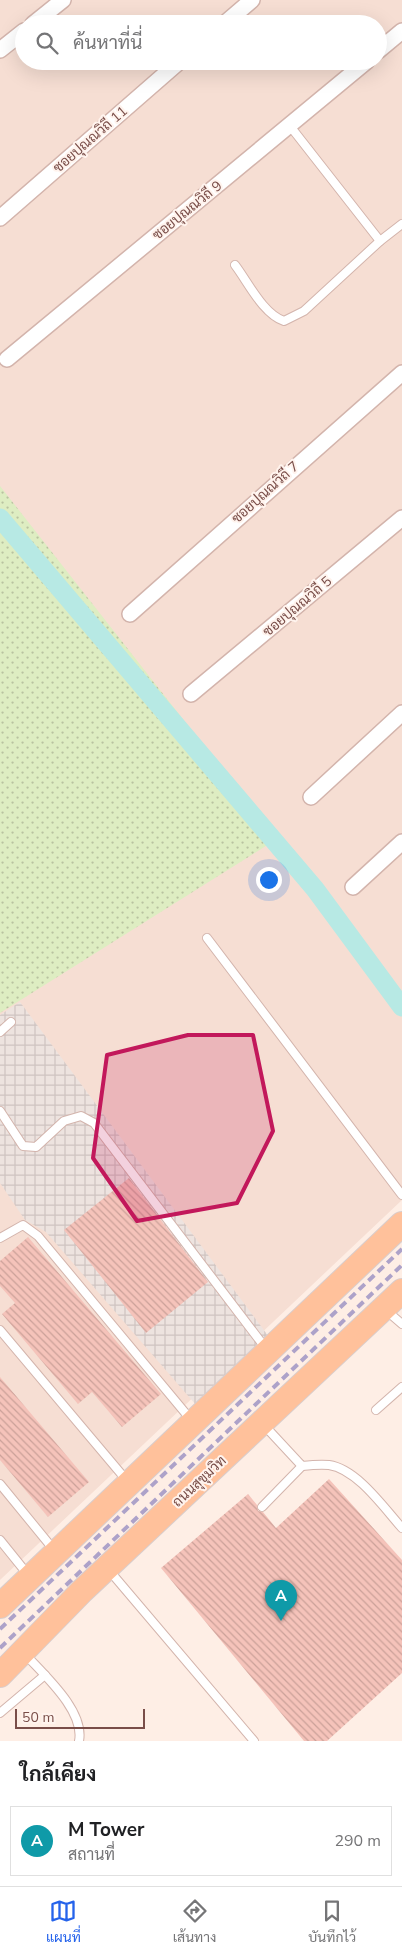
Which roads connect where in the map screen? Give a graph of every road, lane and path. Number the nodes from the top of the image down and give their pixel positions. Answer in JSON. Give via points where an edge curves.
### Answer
{"nodes":[{"id":1,"x":63,"y":0,"type":"edge"},
{"id":2,"x":252,"y":0,"type":"edge"},
{"id":3,"x":44,"y":15,"type":"edge"},
{"id":4,"x":234,"y":15,"type":"edge"},
{"id":5,"x":402,"y":32,"type":"edge"},
{"id":6,"x":15,"y":39,"type":"edge"},
{"id":7,"x":387,"y":44,"type":"edge"},
{"id":8,"x":0,"y":50,"type":"edge"},
{"id":9,"x":170,"y":70,"type":"edge"},
{"id":10,"x":355,"y":70,"type":"edge"},
{"id":11,"x":290,"y":126,"type":"junction"},
{"id":12,"x":0,"y":218,"type":"edge"},
{"id":13,"x":402,"y":224,"type":"edge"},
{"id":14,"x":380,"y":241,"type":"junction"},
{"id":15,"x":235,"y":264,"type":"dead end"},
{"id":16,"x":7,"y":359,"type":"dead end"},
{"id":17,"x":402,"y":373,"type":"edge"},
{"id":18,"x":402,"y":518,"type":"edge"},
{"id":19,"x":130,"y":614,"type":"dead end"},
{"id":20,"x":191,"y":694,"type":"dead end"},
{"id":21,"x":402,"y":713,"type":"edge"},
{"id":22,"x":311,"y":797,"type":"dead end"},
{"id":23,"x":402,"y":842,"type":"edge"},
{"id":24,"x":352,"y":888,"type":"dead end"},
{"id":25,"x":207,"y":938,"type":"dead end"},
{"id":26,"x":11,"y":1022,"type":"dead end"},
{"id":27,"x":0,"y":1032,"type":"edge"},
{"id":28,"x":0,"y":1112,"type":"edge"},
{"id":29,"x":402,"y":1195,"type":"edge"},
{"id":30,"x":402,"y":1224,"type":"edge"},
{"id":31,"x":0,"y":1238,"type":"edge"},
{"id":32,"x":402,"y":1291,"type":"edge"},
{"id":33,"x":384,"y":1308,"type":"junction"},
{"id":34,"x":402,"y":1324,"type":"edge"},
{"id":35,"x":0,"y":1330,"type":"edge"},
{"id":36,"x":268,"y":1351,"type":"junction"},
{"id":37,"x":402,"y":1387,"type":"edge"},
{"id":38,"x":376,"y":1410,"type":"dead end"},
{"id":39,"x":194,"y":1422,"type":"junction"},
{"id":40,"x":262,"y":1422,"type":"junction"},
{"id":41,"x":302,"y":1466,"type":"junction"},
{"id":42,"x":0,"y":1484,"type":"edge"},
{"id":43,"x":129,"y":1484,"type":"junction"},
{"id":44,"x":262,"y":1507,"type":"dead end"},
{"id":45,"x":402,"y":1528,"type":"edge"},
{"id":46,"x":0,"y":1540,"type":"edge"},
{"id":47,"x":56,"y":1552,"type":"junction"},
{"id":48,"x":107,"y":1568,"type":"junction"},
{"id":49,"x":30,"y":1577,"type":"junction"},
{"id":50,"x":0,"y":1606,"type":"edge"},
{"id":51,"x":24,"y":1653,"type":"junction"},
{"id":52,"x":0,"y":1675,"type":"edge"},
{"id":53,"x":45,"y":1676,"type":"junction"},
{"id":54,"x":0,"y":1713,"type":"edge"},
{"id":55,"x":79,"y":1741,"type":"edge"},
{"id":56,"x":254,"y":1741,"type":"edge"}],
"edges":[{"from":1,"to":3,"type":"street"},
{"from":2,"to":4,"type":"street"},
{"from":5,"to":7,"type":"street"},
{"from":6,"to":8,"type":"street"},
{"from":9,"to":12,"type":"street","name":"ซอยปุณณวิถี 11"},
{"from":10,"to":11,"type":"street","name":"ซอยปุณณวิถี 9"},
{"from":11,"to":14,"type":"lane"},
{"from":11,"to":16,"type":"street","name":"ซอยปุณณวิถี 9"},
{"from":13,"to":14,"type":"lane"},
{"from":14,"to":15,"type":"lane","via":[[304,311],[284,321],[276,318],[265,306]]},
{"from":17,"to":19,"type":"street","name":"ซอยปุณณวิถี 7"},
{"from":18,"to":20,"type":"street","name":"ซอยปุณณวิถี 5"},
{"from":21,"to":22,"type":"street"},
{"from":23,"to":24,"type":"street"},
{"from":25,"to":29,"type":"lane"},
{"from":26,"to":27,"type":"lane"},
{"from":28,"to":36,"type":"lane","via":[[23,1146],[36,1147],[64,1121],[81,1116],[94,1123]]},
{"from":30,"to":36,"type":"main road"},
{"from":31,"to":39,"type":"lane","via":[[23,1225],[38,1236]]},
{"from":32,"to":33,"type":"main road","name":"ถนนสุขุมวิท"},
{"from":33,"to":34,"type":"lane"},
{"from":33,"to":40,"type":"main road","name":"ถนนสุขุมวิท"},
{"from":35,"to":43,"type":"lane"},
{"from":36,"to":39,"type":"main road"},
{"from":37,"to":38,"type":"lane"},
{"from":39,"to":43,"type":"main road"},
{"from":40,"to":41,"type":"lane"},
{"from":40,"to":48,"type":"main road","name":"ถนนสุขุมวิท"},
{"from":41,"to":44,"type":"lane"},
{"from":41,"to":45,"type":"lane","via":[[330,1465],[347,1471]]},
{"from":42,"to":47,"type":"lane"},
{"from":43,"to":47,"type":"main road"},
{"from":46,"to":49,"type":"lane"},
{"from":47,"to":49,"type":"main road"},
{"from":48,"to":51,"type":"main road","name":"ถนนสุขุมวิท"},
{"from":48,"to":56,"type":"lane"},
{"from":49,"to":50,"type":"main road"},
{"from":51,"to":52,"type":"main road","name":"ถนนสุขุมวิท"},
{"from":51,"to":53,"type":"lane"},
{"from":53,"to":54,"type":"lane"},
{"from":53,"to":55,"type":"lane","via":[[74,1711],[79,1725]]}]}
